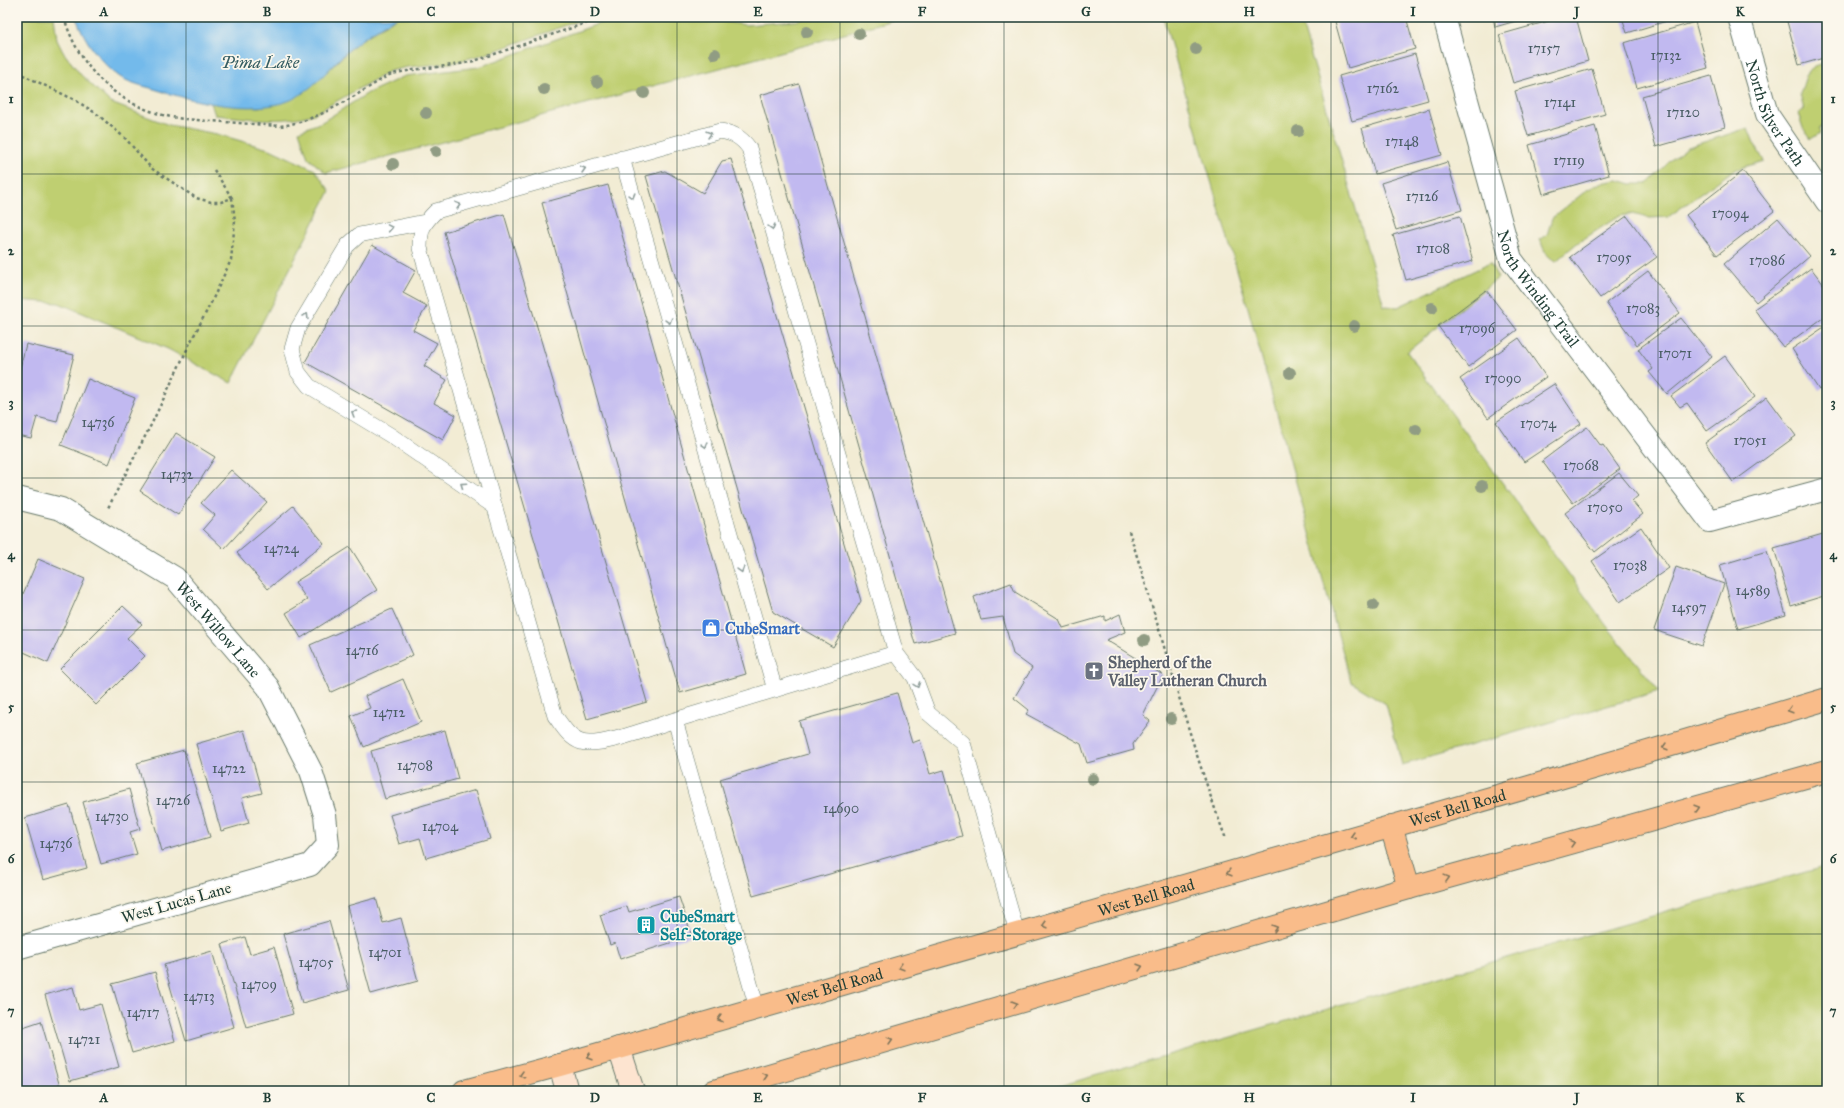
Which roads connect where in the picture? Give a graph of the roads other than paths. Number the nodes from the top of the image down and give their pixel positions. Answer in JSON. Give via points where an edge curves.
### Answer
{"nodes":[{"id":1,"x":1444,"y":17,"type":"edge"},
{"id":2,"x":1739,"y":17,"type":"edge"},
{"id":3,"x":622,"y":158,"type":"junction"},
{"id":4,"x":1827,"y":202,"type":"edge"},
{"id":5,"x":425,"y":222,"type":"junction"},
{"id":6,"x":1827,"y":489,"type":"edge"},
{"id":7,"x":17,"y":498,"type":"edge"},
{"id":8,"x":495,"y":506,"type":"junction"},
{"id":9,"x":896,"y":653,"type":"junction"},
{"id":10,"x":775,"y":690,"type":"junction"},
{"id":11,"x":1827,"y":699,"type":"edge"},
{"id":12,"x":675,"y":720,"type":"junction"},
{"id":13,"x":1827,"y":771,"type":"edge"},
{"id":14,"x":1391,"y":826,"type":"junction"},
{"id":15,"x":328,"y":845,"type":"joint"},
{"id":16,"x":1409,"y":888,"type":"junction"},
{"id":17,"x":1017,"y":933,"type":"junction"},
{"id":18,"x":17,"y":948,"type":"edge"},
{"id":19,"x":757,"y":1008,"type":"junction"},
{"id":20,"x":619,"y":1048,"type":"junction"},
{"id":21,"x":560,"y":1065,"type":"junction"},
{"id":22,"x":464,"y":1091,"type":"edge"},
{"id":23,"x":567,"y":1091,"type":"edge"},
{"id":24,"x":633,"y":1091,"type":"edge"},
{"id":25,"x":714,"y":1091,"type":"edge"}],
"edges":[{"from":1,"to":6,"type":"street","name":"North Winding Trail","via":[[1511,259],[1710,521]]},
{"from":2,"to":4,"type":"street","name":"North Silver Path","via":[[1767,114]]},
{"from":5,"to":3,"type":"lane","one_way":true,"via":[[436,211]]},
{"from":3,"to":9,"type":"lane","one_way":true,"via":[[720,130],[742,138],[749,148]]},
{"from":3,"to":10,"type":"lane","one_way":true},
{"from":5,"to":8,"type":"lane","via":[[420,235],[420,248]]},
{"from":8,"to":5,"type":"lane","one_way":true,"via":[[390,435],[309,386],[298,372],[292,349],[298,328],[347,246],[359,235]]},
{"from":7,"to":15,"type":"street","name":"West Willow Lane","via":[[61,509],[175,578],[268,687],[311,772],[325,815]]},
{"from":8,"to":12,"type":"lane","via":[[555,716],[566,731],[581,742],[601,742]]},
{"from":9,"to":10,"type":"lane"},
{"from":9,"to":17,"type":"lane","one_way":true,"via":[[915,678],[928,713],[963,743]]},
{"from":10,"to":12,"type":"lane"},
{"from":11,"to":14,"type":"main road","name":"West Bell Road","one_way":true},
{"from":12,"to":19,"type":"lane"},
{"from":16,"to":13,"type":"main road","one_way":true},
{"from":14,"to":16,"type":"main road"},
{"from":14,"to":17,"type":"main road","name":"West Bell Road","one_way":true},
{"from":15,"to":18,"type":"street","name":"West Lucas Lane","via":[[310,865]]},
{"from":25,"to":16,"type":"main road","one_way":true},
{"from":17,"to":19,"type":"main road","name":"West Bell Road","one_way":true},
{"from":19,"to":20,"type":"main road","name":"West Bell Road","one_way":true},
{"from":20,"to":21,"type":"main road","name":"West Bell Road","one_way":true},
{"from":20,"to":24,"type":"main road"},
{"from":21,"to":22,"type":"main road","name":"West Bell Road","one_way":true},
{"from":21,"to":23,"type":"main road"}]}
